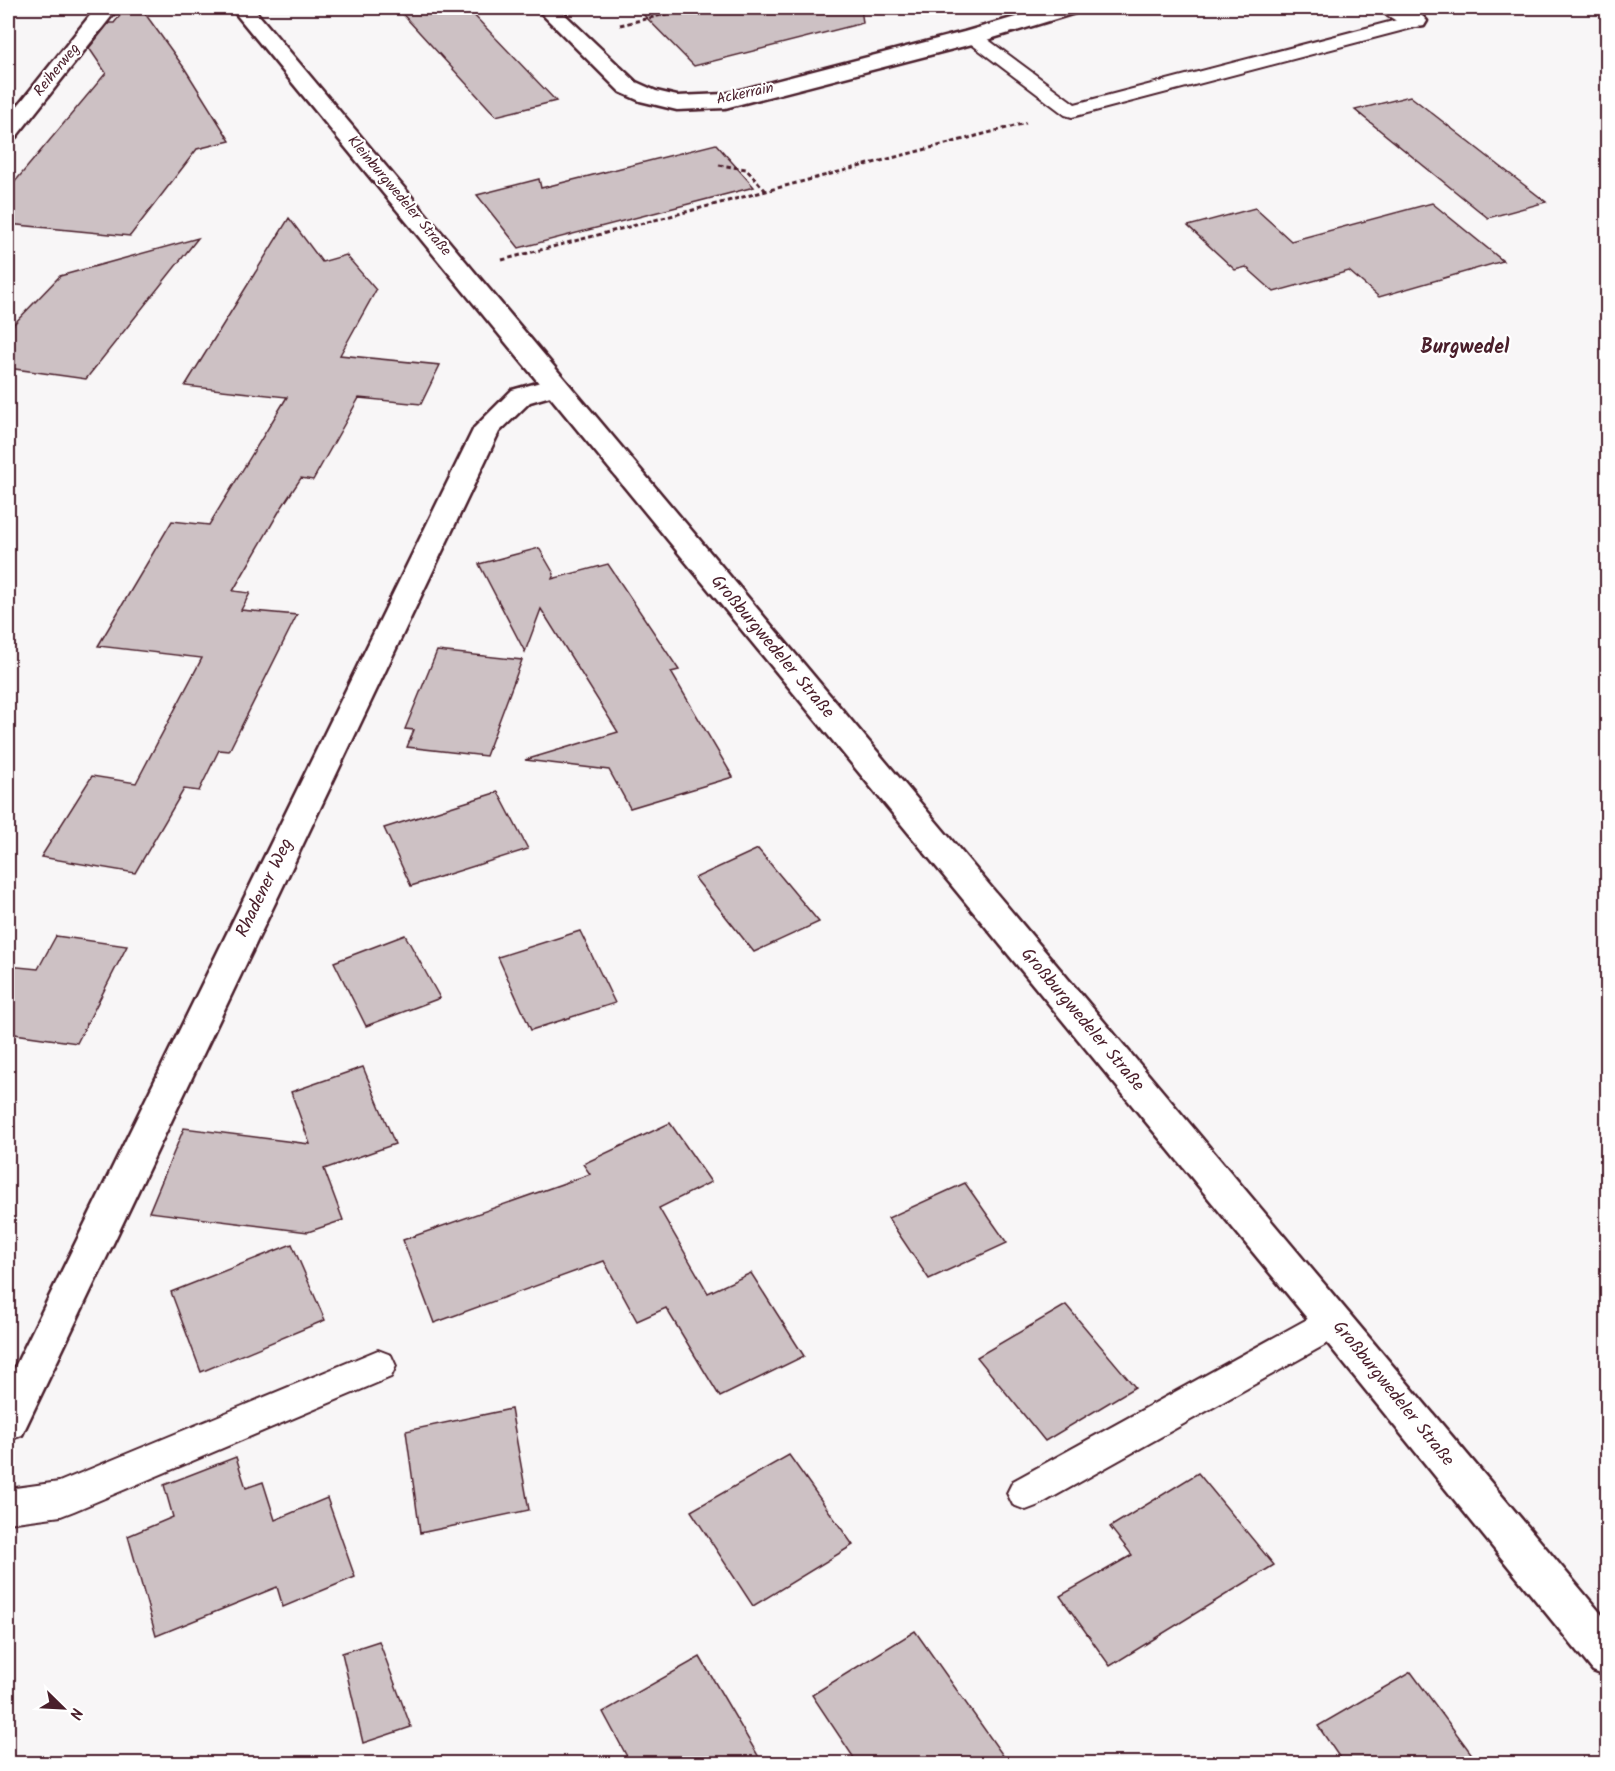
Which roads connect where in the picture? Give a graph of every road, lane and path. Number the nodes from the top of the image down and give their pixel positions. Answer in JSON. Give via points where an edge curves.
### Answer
{"nodes":[{"id":1,"x":107,"y":8,"type":"edge"},
{"id":2,"x":242,"y":8,"type":"edge"},
{"id":3,"x":546,"y":8,"type":"edge"},
{"id":4,"x":692,"y":8,"type":"edge"},
{"id":5,"x":1067,"y":8,"type":"edge"},
{"id":6,"x":1391,"y":8,"type":"edge"},
{"id":7,"x":1416,"y":21,"type":"joint"},
{"id":8,"x":576,"y":36,"type":"junction"},
{"id":9,"x":972,"y":37,"type":"junction"},
{"id":10,"x":1072,"y":111,"type":"junction"},
{"id":11,"x":8,"y":132,"type":"edge"},
{"id":12,"x":719,"y":165,"type":"dead end"},
{"id":13,"x":766,"y":191,"type":"junction"},
{"id":14,"x":500,"y":260,"type":"dead end"},
{"id":15,"x":555,"y":386,"type":"junction"},
{"id":16,"x":1334,"y":1322,"type":"junction"},
{"id":17,"x":378,"y":1366,"type":"dead end"},
{"id":18,"x":8,"y":1422,"type":"edge"},
{"id":19,"x":1026,"y":1493,"type":"dead end"},
{"id":20,"x":8,"y":1506,"type":"edge"},
{"id":21,"x":1608,"y":1656,"type":"edge"}],
"edges":[{"from":1,"to":11,"type":"street","name":"Reiherweg"},
{"from":2,"to":15,"type":"street","name":"Kleinburgwedeler Straße"},
{"from":3,"to":8,"type":"street","name":"Ackerrain"},
{"from":4,"to":8,"type":"path"},
{"from":5,"to":9,"type":"street","name":"Ackerrain"},
{"from":6,"to":7,"type":"street"},
{"from":7,"to":10,"type":"lane"},
{"from":8,"to":9,"type":"street","name":"Ackerrain","via":[[628,87],[677,103],[725,101]]},
{"from":9,"to":10,"type":"lane"},
{"from":10,"to":13,"type":"path"},
{"from":12,"to":13,"type":"path","via":[[746,169]]},
{"from":13,"to":14,"type":"path"},
{"from":15,"to":16,"type":"street","name":"Großburgwedeler Straße"},
{"from":15,"to":18,"type":"street","name":"Rhadener Weg","via":[[521,396],[487,428]]},
{"from":16,"to":19,"type":"lane"},
{"from":16,"to":21,"type":"street","name":"Großburgwedeler Straße"},
{"from":17,"to":20,"type":"lane","via":[[62,1500]]}]}
